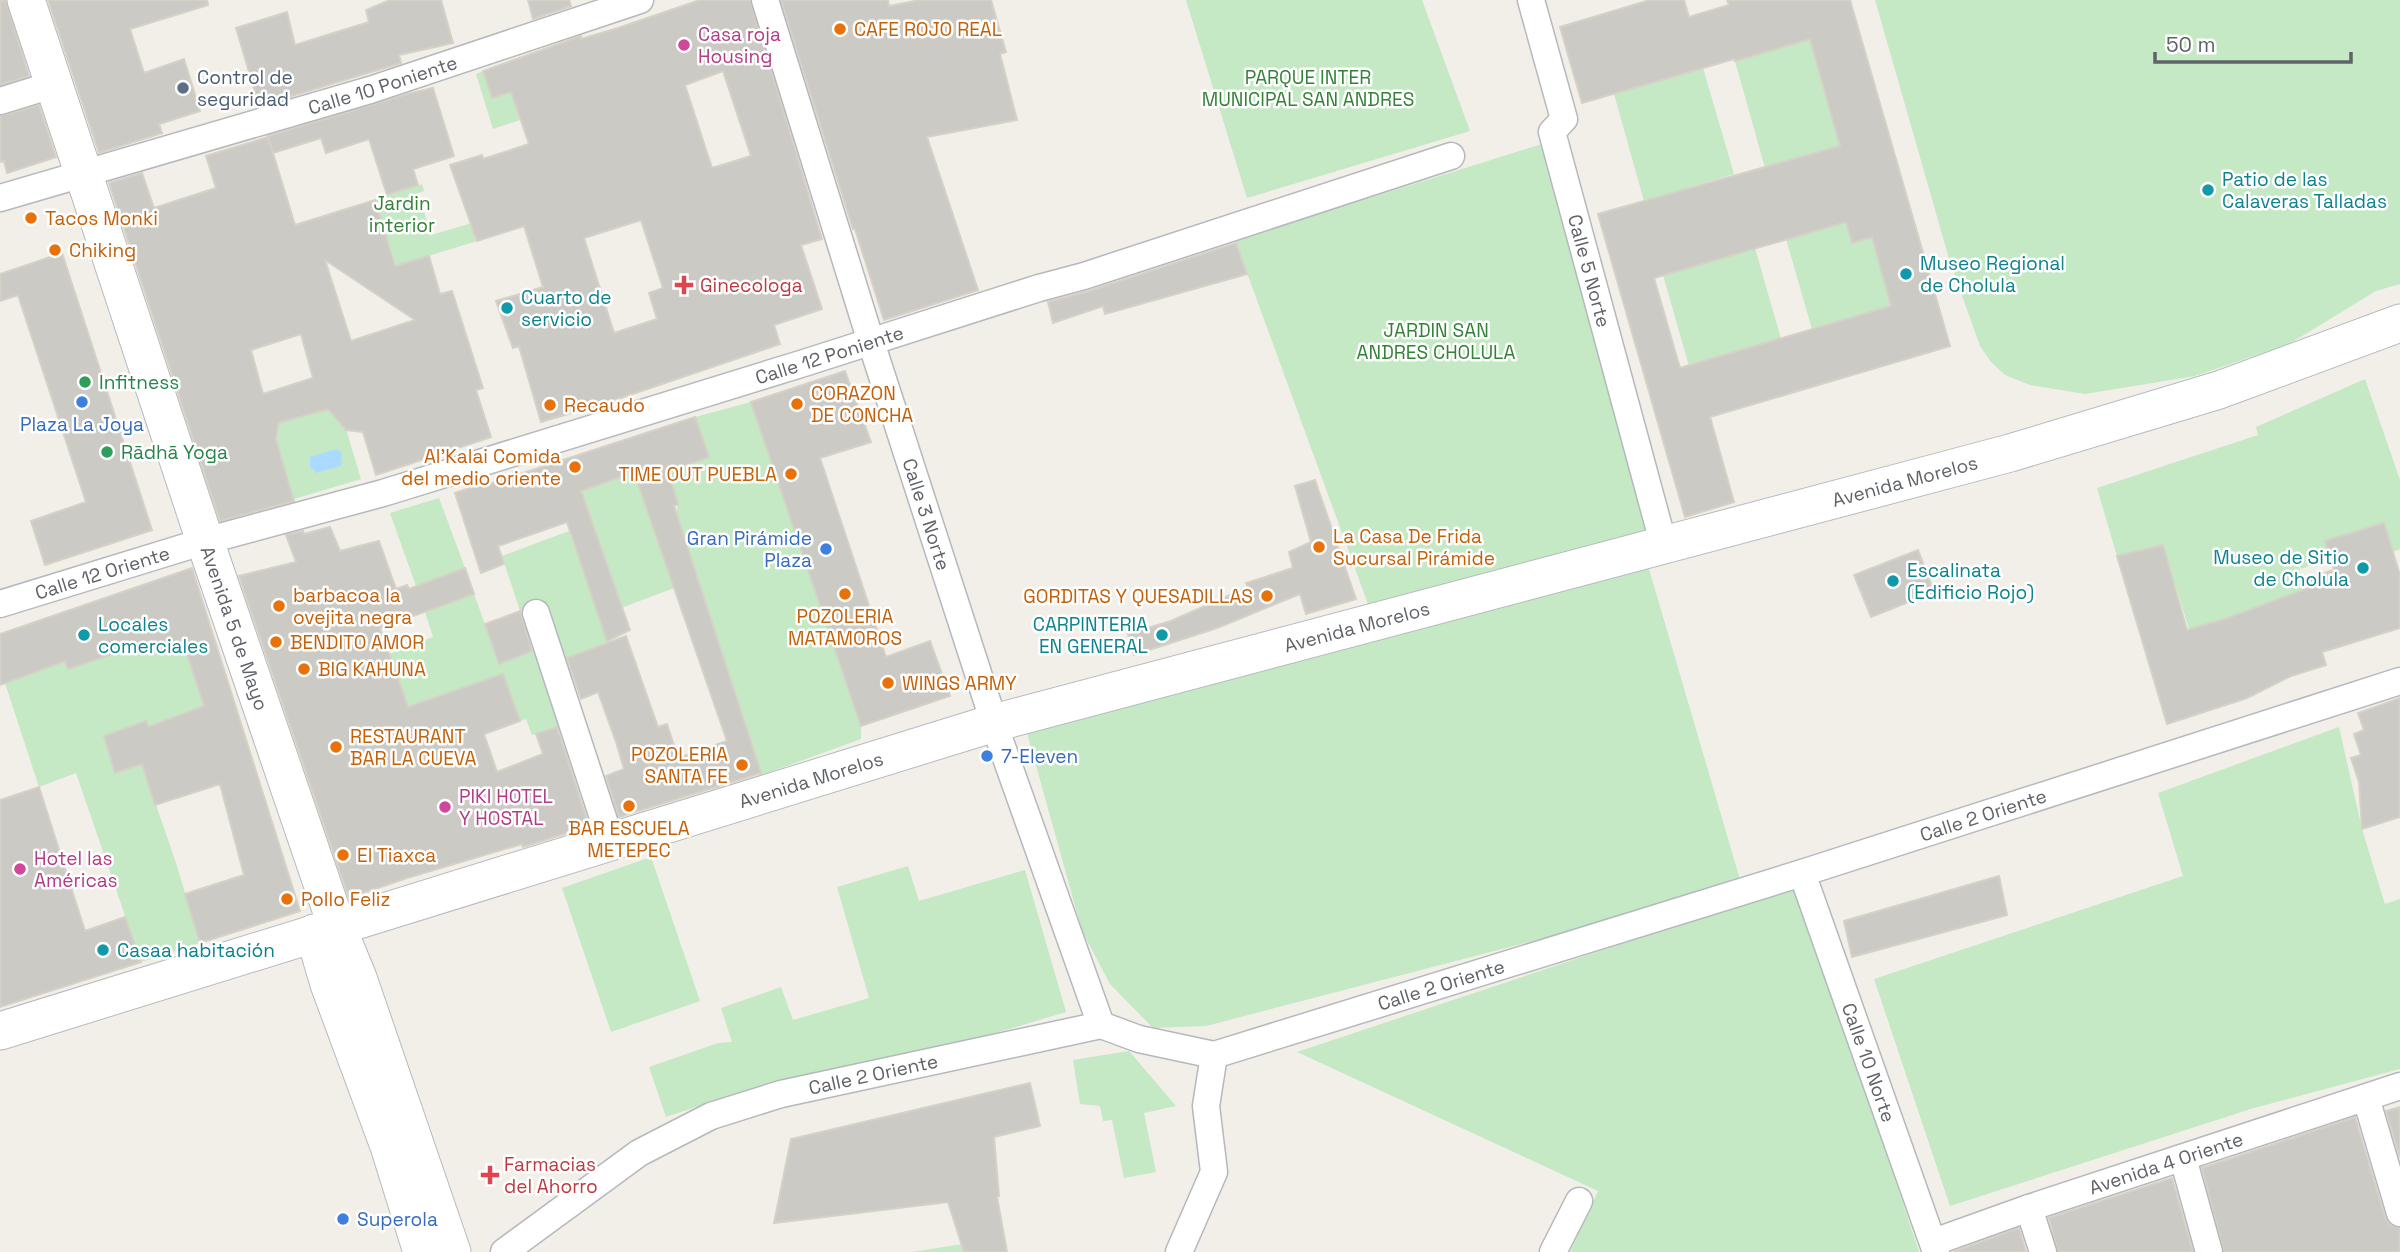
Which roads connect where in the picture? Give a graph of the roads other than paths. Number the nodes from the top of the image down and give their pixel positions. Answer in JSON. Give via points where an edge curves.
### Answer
{"nodes":[{"id":1,"x":26,"y":0,"type":"edge"},
{"id":2,"x":640,"y":0,"type":"edge"},
{"id":3,"x":765,"y":0,"type":"edge"},
{"id":4,"x":1531,"y":0,"type":"edge"},
{"id":5,"x":55,"y":84,"type":"junction"},
{"id":6,"x":0,"y":100,"type":"edge"},
{"id":7,"x":1451,"y":156,"type":"dead end"},
{"id":8,"x":82,"y":173,"type":"junction"},
{"id":9,"x":0,"y":198,"type":"edge"},
{"id":10,"x":2400,"y":323,"type":"edge"},
{"id":11,"x":871,"y":342,"type":"junction"},
{"id":12,"x":205,"y":541,"type":"junction"},
{"id":13,"x":1664,"y":546,"type":"junction"},
{"id":14,"x":0,"y":604,"type":"edge"},
{"id":15,"x":536,"y":613,"type":"dead end"},
{"id":16,"x":2400,"y":681,"type":"edge"},
{"id":17,"x":994,"y":723,"type":"junction"},
{"id":18,"x":611,"y":842,"type":"junction"},
{"id":19,"x":1802,"y":873,"type":"junction"},
{"id":20,"x":325,"y":930,"type":"junction"},
{"id":21,"x":1101,"y":1025,"type":"junction"},
{"id":22,"x":0,"y":1031,"type":"edge"},
{"id":23,"x":1213,"y":1055,"type":"junction"},
{"id":24,"x":2400,"y":1086,"type":"edge"},
{"id":25,"x":2366,"y":1098,"type":"junction"},
{"id":26,"x":2183,"y":1158,"type":"junction"},
{"id":27,"x":1579,"y":1201,"type":"dead end"},
{"id":28,"x":2029,"y":1208,"type":"junction"},
{"id":29,"x":2400,"y":1213,"type":"edge"},
{"id":30,"x":1935,"y":1247,"type":"edge"},
{"id":31,"x":422,"y":1252,"type":"edge"},
{"id":32,"x":452,"y":1252,"type":"edge"},
{"id":33,"x":504,"y":1252,"type":"edge"},
{"id":34,"x":1179,"y":1252,"type":"edge"},
{"id":35,"x":1553,"y":1252,"type":"edge"},
{"id":36,"x":2043,"y":1252,"type":"edge"},
{"id":37,"x":2209,"y":1252,"type":"edge"}],
"edges":[{"from":1,"to":5,"type":"main road","name":"Avenida 5 de Mayo"},
{"from":2,"to":8,"type":"street","name":"Calle 10 Poniente","via":[[370,90]]},
{"from":3,"to":11,"type":"street","name":"Calle 3 Norte"},
{"from":4,"to":13,"type":"street","name":"Calle 5 Norte","via":[[1564,118],[1552,132]]},
{"from":5,"to":6,"type":"street"},
{"from":5,"to":8,"type":"main road","name":"Avenida 5 de Mayo"},
{"from":7,"to":11,"type":"street","name":"Calle 12 Poniente"},
{"from":8,"to":9,"type":"street","name":"Calle 10 Poniente"},
{"from":8,"to":12,"type":"main road","name":"Avenida 5 de Mayo"},
{"from":10,"to":13,"type":"main road","name":"Avenida Morelos","via":[[2206,394],[2010,453]]},
{"from":11,"to":12,"type":"street","name":"Calle 12 Poniente","via":[[383,493]]},
{"from":11,"to":17,"type":"street","name":"Calle 3 Norte"},
{"from":12,"to":14,"type":"street","name":"Calle 12 Oriente"},
{"from":12,"to":20,"type":"main road","name":"Avenida 5 de Mayo"},
{"from":13,"to":17,"type":"main road","name":"Avenida Morelos"},
{"from":15,"to":18,"type":"street"},
{"from":16,"to":19,"type":"street","name":"Calle 2 Oriente"},
{"from":17,"to":18,"type":"main road","name":"Avenida Morelos"},
{"from":17,"to":21,"type":"street","name":"Calle 3 Norte"},
{"from":18,"to":20,"type":"main road","name":"Avenida Morelos"},
{"from":19,"to":23,"type":"street","name":"Calle 2 Oriente"},
{"from":19,"to":30,"type":"street","name":"Calle 10 Norte"},
{"from":20,"to":22,"type":"main road","name":"Avenida Morelos"},
{"from":20,"to":31,"type":"main road","name":"Avenida 5 de Mayo","via":[[329,984],[389,1146]]},
{"from":20,"to":32,"type":"main road","name":"Avenida 5 de Mayo","via":[[358,978]]},
{"from":21,"to":23,"type":"street","name":"Calle 2 Oriente","via":[[1139,1039]]},
{"from":21,"to":33,"type":"street","name":"Calle 2 Oriente","via":[[781,1094],[711,1116],[639,1153]]},
{"from":23,"to":34,"type":"street","via":[[1206,1106],[1214,1172]]},
{"from":24,"to":25,"type":"street","name":"Avenida 4 Oriente"},
{"from":25,"to":26,"type":"street","name":"Avenida 4 Oriente"},
{"from":25,"to":29,"type":"street"},
{"from":26,"to":28,"type":"street","name":"Avenida 4 Oriente"},
{"from":26,"to":37,"type":"street"},
{"from":27,"to":35,"type":"street"},
{"from":28,"to":30,"type":"street","name":"Avenida 4 Oriente"},
{"from":28,"to":36,"type":"street"}]}
